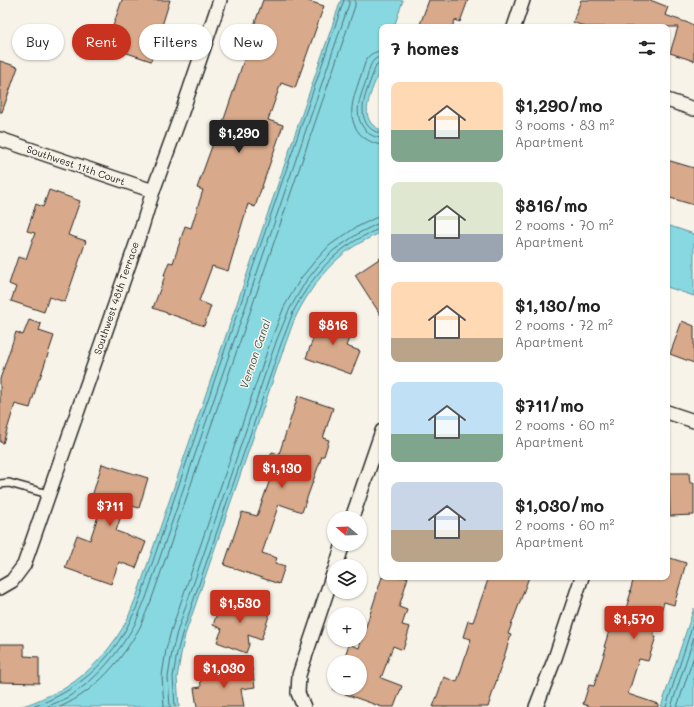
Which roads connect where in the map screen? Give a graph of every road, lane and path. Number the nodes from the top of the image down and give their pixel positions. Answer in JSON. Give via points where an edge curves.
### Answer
{"nodes":[{"id":1,"x":220,"y":0,"type":"edge"},
{"id":2,"x":523,"y":0,"type":"edge"},
{"id":3,"x":515,"y":24,"type":"edge"},
{"id":4,"x":670,"y":101,"type":"edge"},
{"id":5,"x":694,"y":109,"type":"edge"},
{"id":6,"x":0,"y":139,"type":"edge"},
{"id":7,"x":153,"y":191,"type":"junction"},
{"id":8,"x":670,"y":413,"type":"edge"},
{"id":9,"x":694,"y":420,"type":"edge"},
{"id":10,"x":379,"y":440,"type":"edge"},
{"id":11,"x":0,"y":484,"type":"edge"},
{"id":12,"x":48,"y":494,"type":"junction"},
{"id":13,"x":354,"y":511,"type":"edge"},
{"id":14,"x":581,"y":580,"type":"edge"},
{"id":15,"x":0,"y":588,"type":"edge"},
{"id":16,"x":327,"y":592,"type":"edge"},
{"id":17,"x":304,"y":707,"type":"edge"},
{"id":18,"x":536,"y":707,"type":"edge"}],
"edges":[{"from":1,"to":7,"type":"street","name":"Southwest 48th Terrace"},
{"from":2,"to":3,"type":"street"},
{"from":4,"to":5,"type":"street"},
{"from":6,"to":7,"type":"street","name":"Southwest 11th Court"},
{"from":7,"to":12,"type":"street","name":"Southwest 48th Terrace"},
{"from":8,"to":9,"type":"street"},
{"from":10,"to":13,"type":"street"},
{"from":11,"to":12,"type":"lane","via":[[9,483]]},
{"from":12,"to":15,"type":"street","name":"Southwest 48th Terrace","via":[[24,565],[12,581]]},
{"from":14,"to":18,"type":"street"},
{"from":16,"to":17,"type":"street","via":[[299,675],[298,693]]}]}
